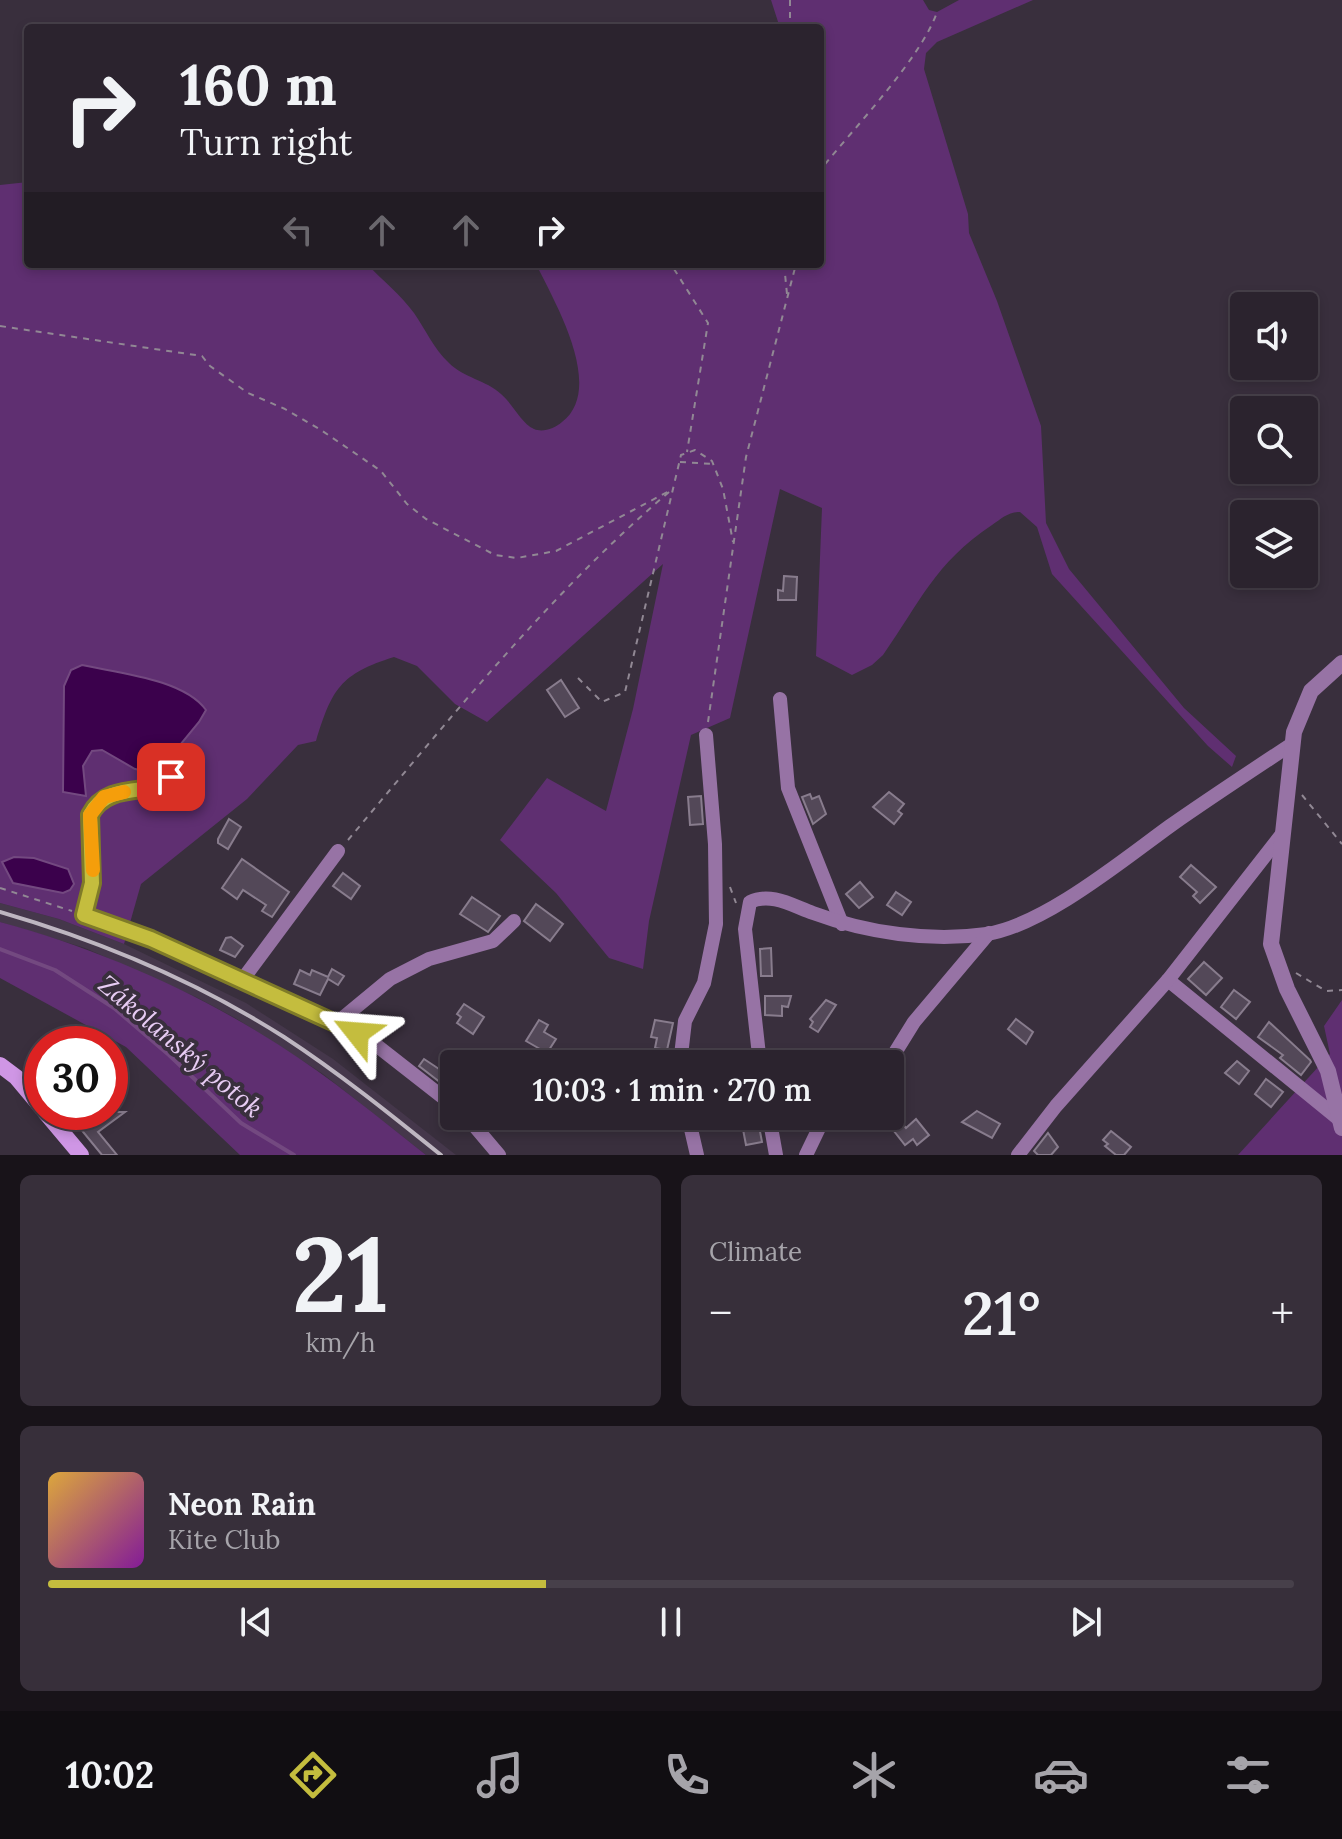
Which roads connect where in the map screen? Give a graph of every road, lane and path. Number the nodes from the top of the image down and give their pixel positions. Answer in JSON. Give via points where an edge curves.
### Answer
{"nodes":[{"id":1,"x":790,"y":0,"type":"edge"},
{"id":2,"x":937,"y":12,"type":"dead end"},
{"id":3,"x":790,"y":24,"type":"edge"},
{"id":4,"x":824,"y":166,"type":"edge"},
{"id":5,"x":784,"y":268,"type":"edge"},
{"id":6,"x":795,"y":268,"type":"edge"},
{"id":7,"x":674,"y":269,"type":"dead end"},
{"id":8,"x":787,"y":295,"type":"junction"},
{"id":9,"x":0,"y":326,"type":"edge"},
{"id":10,"x":686,"y":453,"type":"junction"},
{"id":11,"x":679,"y":462,"type":"junction"},
{"id":12,"x":713,"y":464,"type":"junction"},
{"id":13,"x":673,"y":489,"type":"junction"},
{"id":14,"x":734,"y":547,"type":"junction"},
{"id":15,"x":1342,"y":663,"type":"edge"},
{"id":16,"x":578,"y":678,"type":"dead end"},
{"id":17,"x":780,"y":699,"type":"dead end"},
{"id":18,"x":706,"y":735,"type":"joint"},
{"id":19,"x":1292,"y":744,"type":"junction"},
{"id":20,"x":171,"y":777,"type":"dead end"},
{"id":21,"x":1288,"y":786,"type":"junction"},
{"id":22,"x":1282,"y":834,"type":"junction"},
{"id":23,"x":1342,"y":844,"type":"edge"},
{"id":24,"x":338,"y":851,"type":"joint"},
{"id":25,"x":0,"y":888,"type":"edge"},
{"id":26,"x":84,"y":915,"type":"junction"},
{"id":27,"x":514,"y":921,"type":"dead end"},
{"id":28,"x":842,"y":924,"type":"junction"},
{"id":29,"x":989,"y":933,"type":"junction"},
{"id":30,"x":1279,"y":972,"type":"junction"},
{"id":31,"x":243,"y":979,"type":"junction"},
{"id":32,"x":1168,"y":980,"type":"junction"},
{"id":33,"x":1342,"y":990,"type":"edge"},
{"id":34,"x":338,"y":1022,"type":"junction"},
{"id":35,"x":682,"y":1050,"type":"edge"},
{"id":36,"x":758,"y":1050,"type":"edge"},
{"id":37,"x":897,"y":1050,"type":"edge"},
{"id":38,"x":0,"y":1065,"type":"edge"},
{"id":39,"x":24,"y":1086,"type":"edge"},
{"id":40,"x":440,"y":1095,"type":"edge"},
{"id":41,"x":1341,"y":1124,"type":"edge"},
{"id":42,"x":60,"y":1130,"type":"edge"},
{"id":43,"x":478,"y":1130,"type":"edge"},
{"id":44,"x":691,"y":1130,"type":"edge"},
{"id":45,"x":772,"y":1130,"type":"edge"},
{"id":46,"x":818,"y":1130,"type":"edge"},
{"id":47,"x":81,"y":1155,"type":"edge"},
{"id":48,"x":499,"y":1155,"type":"edge"},
{"id":49,"x":697,"y":1155,"type":"edge"},
{"id":50,"x":776,"y":1155,"type":"edge"},
{"id":51,"x":806,"y":1155,"type":"edge"},
{"id":52,"x":1018,"y":1155,"type":"edge"}],
"edges":[{"from":1,"to":3,"type":"path"},
{"from":2,"to":4,"type":"path","via":[[906,64]]},
{"from":5,"to":8,"type":"path"},
{"from":6,"to":8,"type":"path"},
{"from":7,"to":10,"type":"path","via":[[708,323]]},
{"from":8,"to":14,"type":"path","via":[[746,457]]},
{"from":9,"to":13,"type":"path","via":[[202,356],[248,393],[321,430],[381,471],[426,519],[495,555],[517,558],[556,551]]},
{"from":10,"to":11,"type":"path"},
{"from":10,"to":12,"type":"path","via":[[695,450]]},
{"from":11,"to":12,"type":"path"},
{"from":11,"to":13,"type":"path"},
{"from":12,"to":14,"type":"path"},
{"from":13,"to":16,"type":"path","via":[[625,692],[602,702]]},
{"from":13,"to":24,"type":"path","via":[[611,542]]},
{"from":14,"to":18,"type":"path"},
{"from":15,"to":19,"type":"street","via":[[1311,691]]},
{"from":17,"to":28,"type":"street","via":[[788,788]]},
{"from":18,"to":35,"type":"street","via":[[716,924],[704,983],[685,1021]]},
{"from":19,"to":21,"type":"street"},
{"from":19,"to":29,"type":"street","via":[[1100,878],[1022,923]]},
{"from":20,"to":26,"type":"lane","via":[[162,786],[104,797],[94,807],[92,883]]},
{"from":21,"to":22,"type":"street"},
{"from":21,"to":23,"type":"path","via":[[1298,790]]},
{"from":22,"to":30,"type":"street","via":[[1271,944]]},
{"from":22,"to":32,"type":"street"},
{"from":24,"to":31,"type":"street"},
{"from":25,"to":26,"type":"path"},
{"from":26,"to":31,"type":"street"},
{"from":27,"to":34,"type":"street","via":[[493,941],[429,959],[390,979]]},
{"from":28,"to":29,"type":"street","via":[[928,937]]},
{"from":28,"to":36,"type":"street","via":[[775,899],[750,902],[745,929]]},
{"from":29,"to":37,"type":"street"},
{"from":30,"to":33,"type":"path","via":[[1301,974],[1326,991]]},
{"from":30,"to":41,"type":"street","via":[[1328,1071]]},
{"from":31,"to":34,"type":"street"},
{"from":32,"to":41,"type":"street"},
{"from":32,"to":52,"type":"street"},
{"from":34,"to":40,"type":"street"},
{"from":38,"to":39,"type":"main road"},
{"from":42,"to":47,"type":"main road"},
{"from":43,"to":48,"type":"street"},
{"from":44,"to":49,"type":"street"},
{"from":45,"to":50,"type":"street"},
{"from":46,"to":51,"type":"street"}]}
